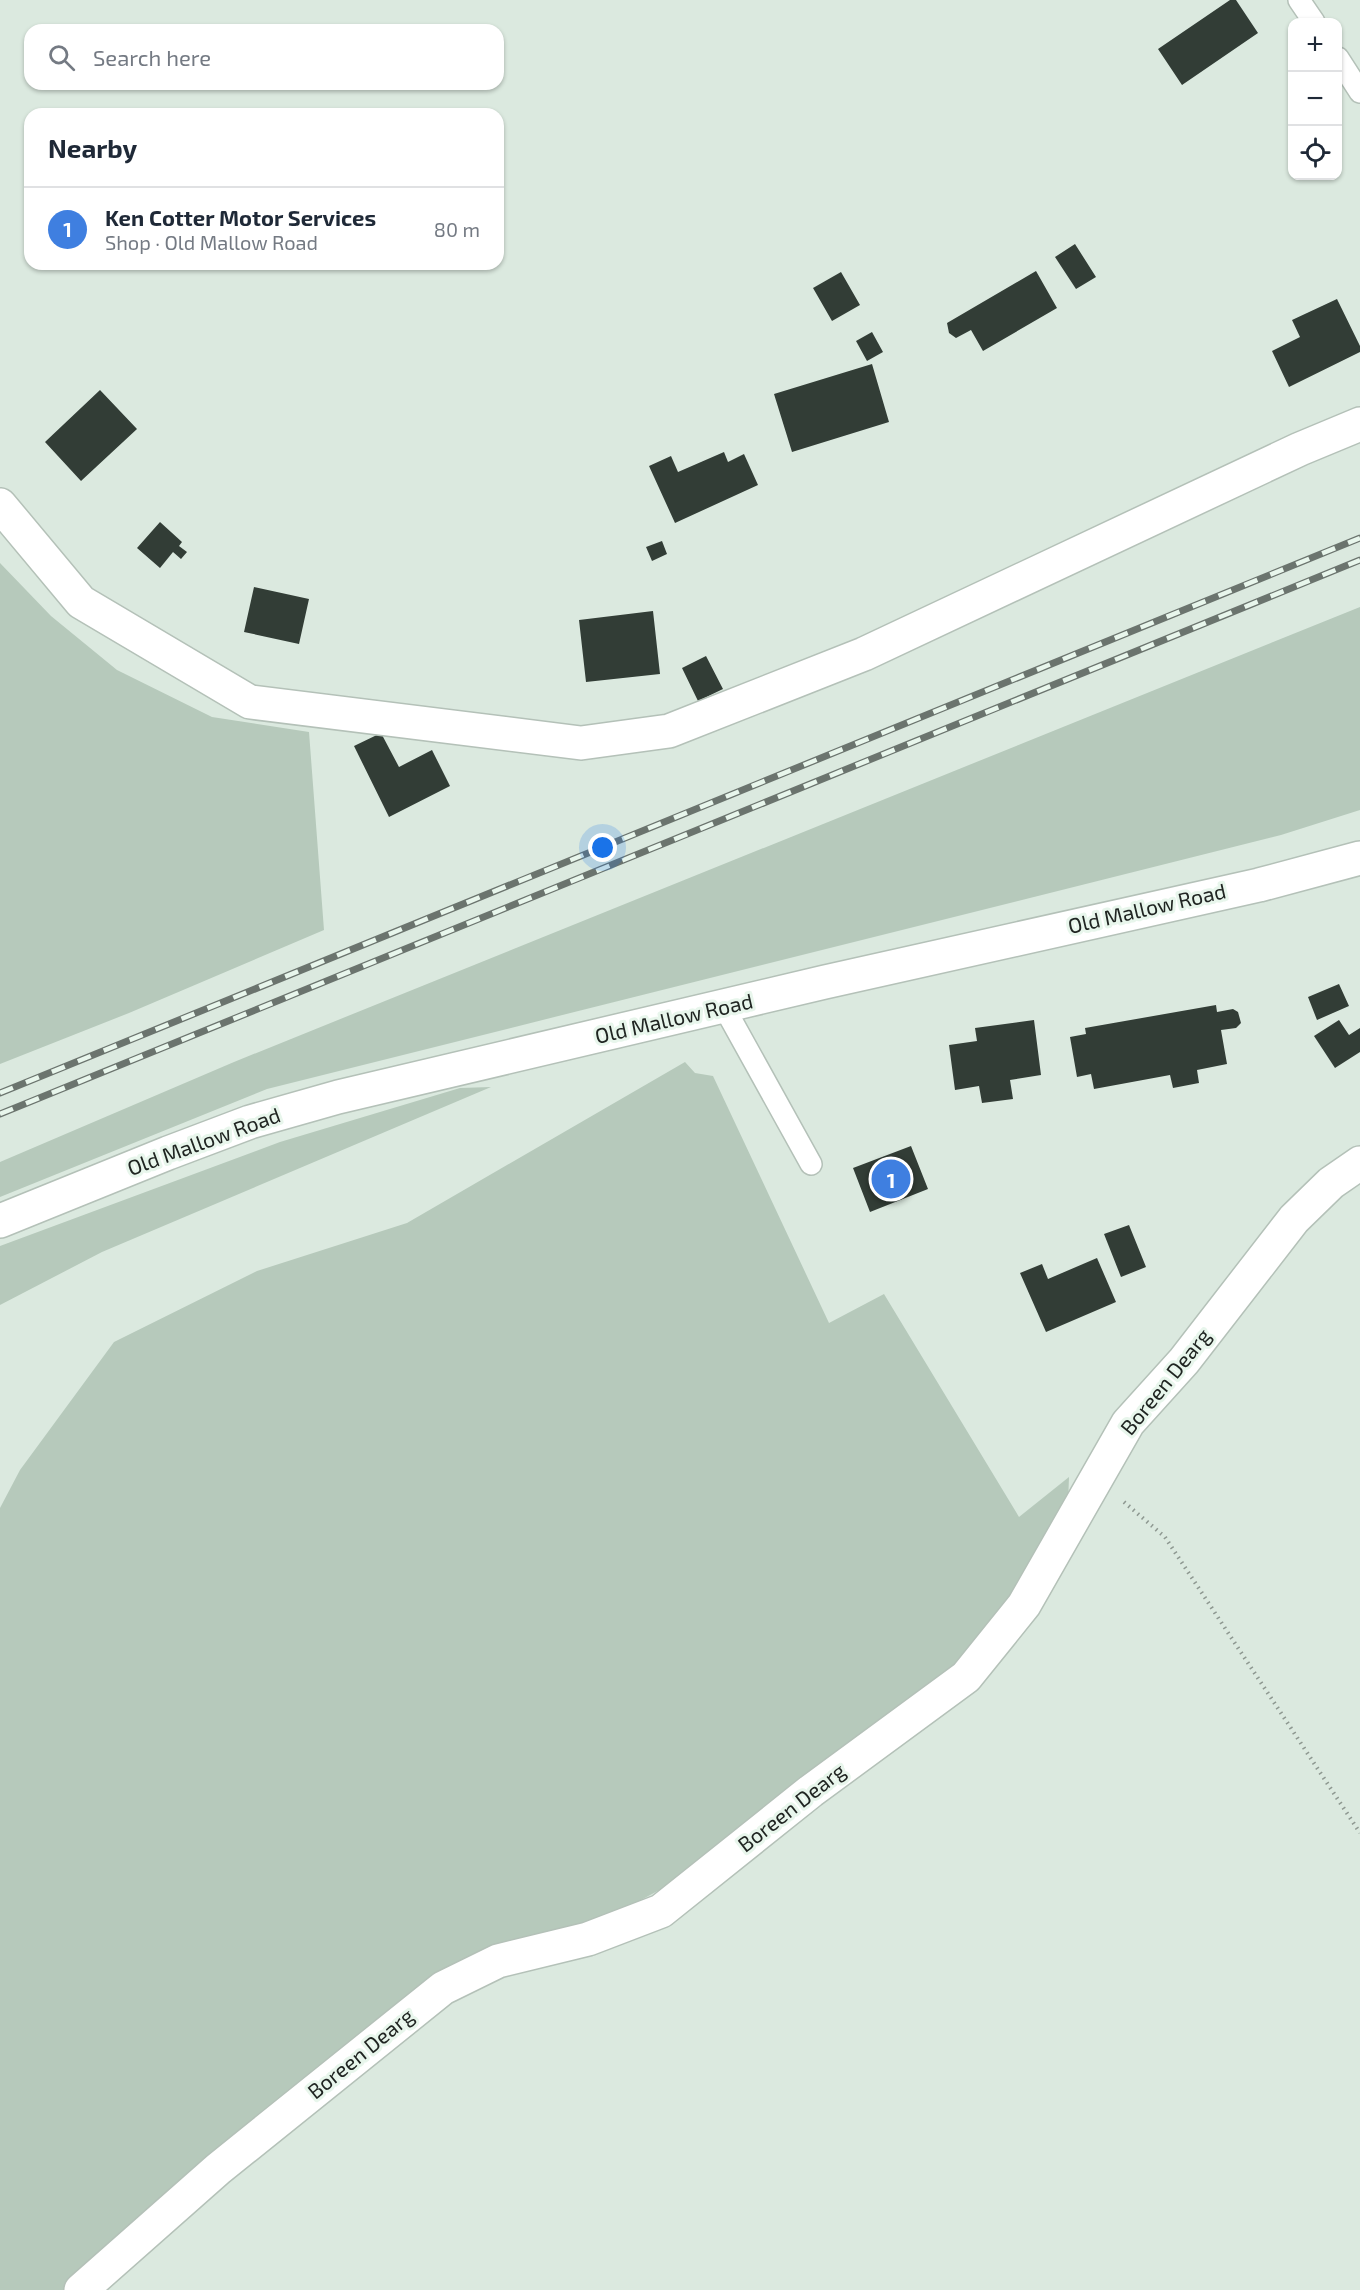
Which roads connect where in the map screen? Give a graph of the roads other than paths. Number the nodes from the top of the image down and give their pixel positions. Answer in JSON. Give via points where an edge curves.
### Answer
{"nodes":[{"id":1,"x":1299,"y":0,"type":"edge"},
{"id":2,"x":1311,"y":18,"type":"edge"},
{"id":3,"x":1342,"y":64,"type":"edge"},
{"id":4,"x":1360,"y":92,"type":"edge"},
{"id":5,"x":1360,"y":424,"type":"edge"},
{"id":6,"x":0,"y":506,"type":"edge"},
{"id":7,"x":1360,"y":858,"type":"edge"},
{"id":8,"x":724,"y":1007,"type":"junction"},
{"id":9,"x":1360,"y":1163,"type":"edge"},
{"id":10,"x":811,"y":1164,"type":"dead end"},
{"id":11,"x":0,"y":1221,"type":"edge"},
{"id":12,"x":81,"y":2290,"type":"edge"}],
"edges":[{"from":1,"to":2,"type":"lane"},
{"from":3,"to":4,"type":"lane"},
{"from":5,"to":6,"type":"street","via":[[864,654],[669,731],[581,743],[250,702],[81,602]]},
{"from":7,"to":8,"type":"street","name":"Old Mallow Road","via":[[1259,885]]},
{"from":8,"to":10,"type":"lane"},
{"from":8,"to":11,"type":"street","name":"Old Mallow Road","via":[[338,1096],[250,1122]]},
{"from":9,"to":12,"type":"street","name":"Boreen Dearg","via":[[1331,1183],[1294,1219],[1184,1361],[1128,1423],[1024,1605],[966,1677],[811,1791],[661,1911],[588,1939],[498,1961],[443,1988],[218,2169]]}]}
